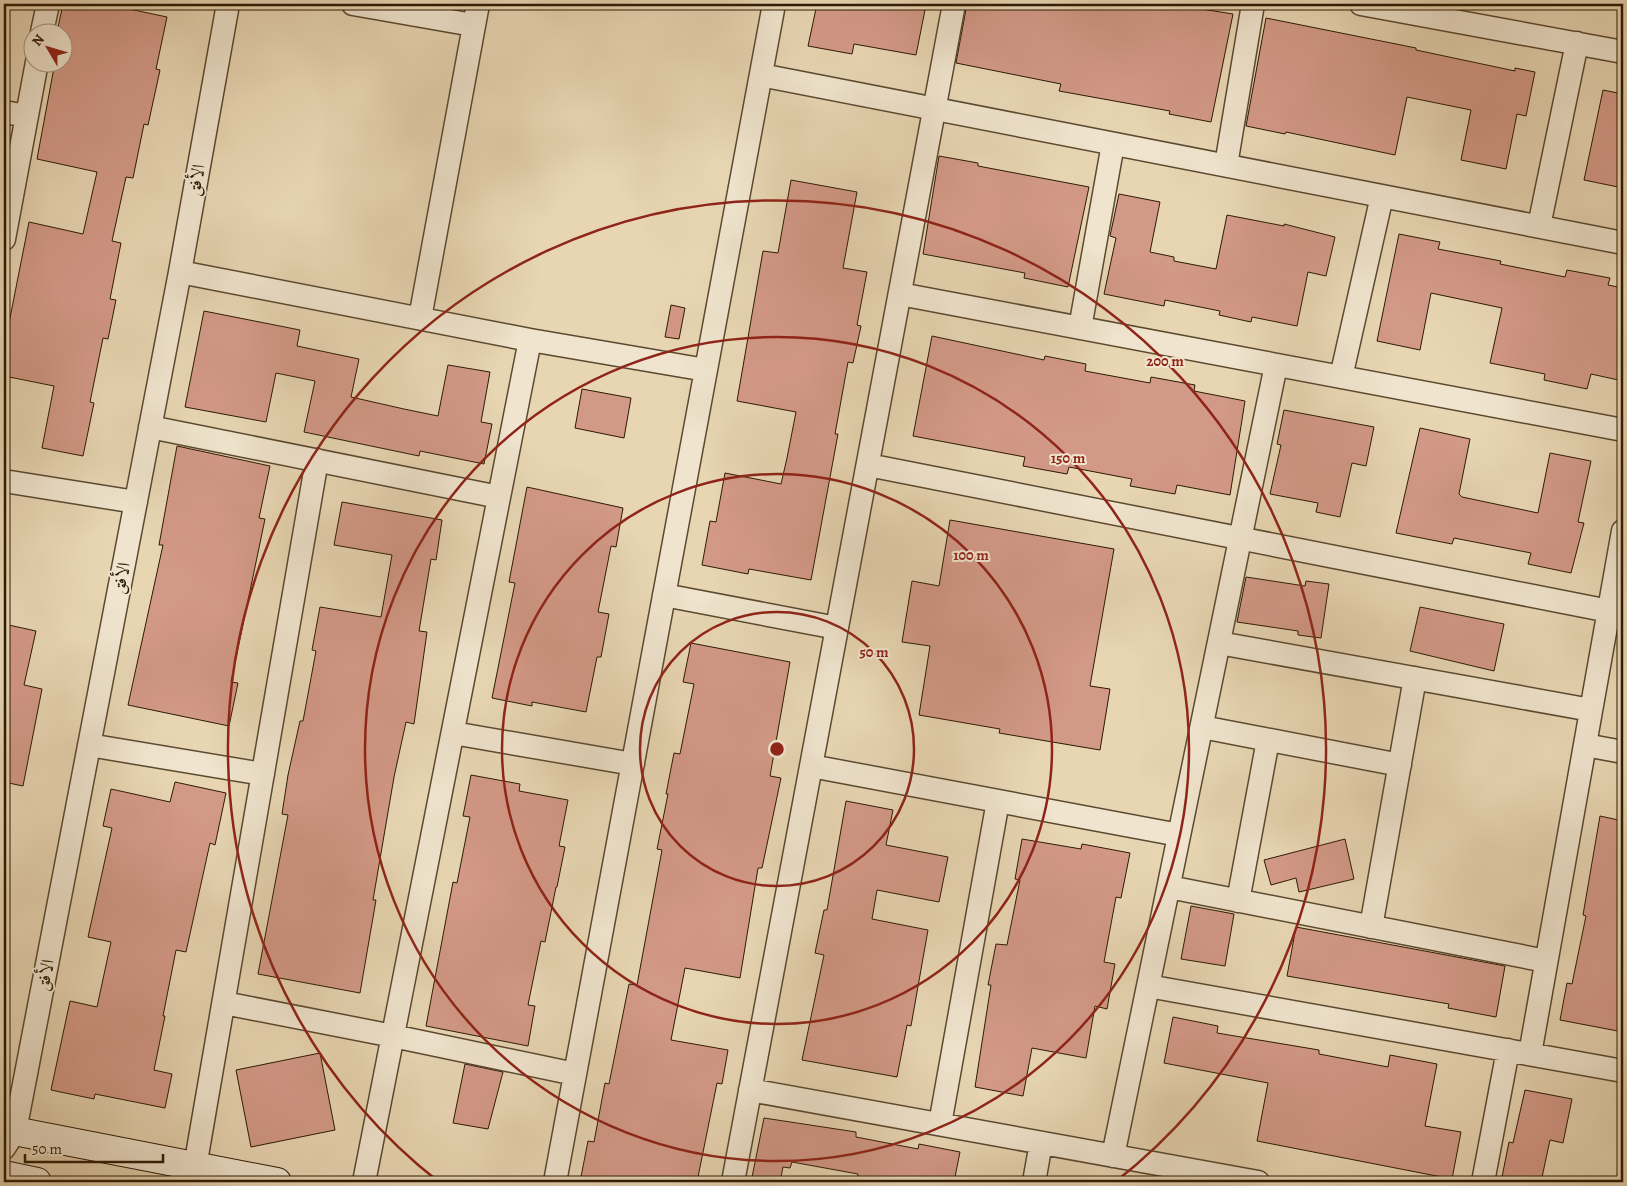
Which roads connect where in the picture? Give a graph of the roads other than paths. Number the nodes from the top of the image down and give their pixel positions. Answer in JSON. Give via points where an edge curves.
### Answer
{"nodes":[{"id":1,"x":48,"y":4,"type":"edge"},
{"id":2,"x":228,"y":4,"type":"edge"},
{"id":3,"x":357,"y":4,"type":"edge"},
{"id":4,"x":774,"y":4,"type":"edge"},
{"id":5,"x":954,"y":4,"type":"edge"},
{"id":6,"x":1253,"y":4,"type":"edge"},
{"id":7,"x":1361,"y":4,"type":"edge"},
{"id":8,"x":476,"y":14,"type":"edge"},
{"id":9,"x":44,"y":22,"type":"edge"},
{"id":10,"x":1577,"y":43,"type":"junction"},
{"id":11,"x":1623,"y":52,"type":"edge"},
{"id":12,"x":35,"y":72,"type":"edge"},
{"id":13,"x":761,"y":75,"type":"junction"},
{"id":14,"x":934,"y":109,"type":"junction"},
{"id":15,"x":4,"y":112,"type":"edge"},
{"id":16,"x":27,"y":116,"type":"junction"},
{"id":17,"x":1113,"y":144,"type":"junction"},
{"id":18,"x":1226,"y":165,"type":"junction"},
{"id":19,"x":1382,"y":196,"type":"junction"},
{"id":20,"x":1539,"y":226,"type":"junction"},
{"id":21,"x":4,"y":239,"type":"edge"},
{"id":22,"x":1623,"y":243,"type":"edge"},
{"id":23,"x":180,"y":272,"type":"junction"},
{"id":24,"x":900,"y":294,"type":"junction"},
{"id":25,"x":420,"y":318,"type":"junction"},
{"id":26,"x":1080,"y":328,"type":"junction"},
{"id":27,"x":530,"y":340,"type":"junction"},
{"id":28,"x":1276,"y":365,"type":"junction"},
{"id":29,"x":706,"y":370,"type":"junction"},
{"id":30,"x":1341,"y":377,"type":"junction"},
{"id":31,"x":150,"y":427,"type":"junction"},
{"id":32,"x":1623,"y":430,"type":"edge"},
{"id":33,"x":317,"y":460,"type":"junction"},
{"id":34,"x":868,"y":465,"type":"junction"},
{"id":35,"x":4,"y":481,"type":"edge"},
{"id":36,"x":499,"y":497,"type":"junction"},
{"id":37,"x":136,"y":502,"type":"junction"},
{"id":38,"x":1623,"y":531,"type":"edge"},
{"id":39,"x":1240,"y":538,"type":"junction"},
{"id":40,"x":664,"y":595,"type":"junction"},
{"id":41,"x":1609,"y":611,"type":"junction"},
{"id":42,"x":837,"y":628,"type":"junction"},
{"id":43,"x":1219,"y":643,"type":"junction"},
{"id":44,"x":1415,"y":678,"type":"junction"},
{"id":45,"x":1591,"y":710,"type":"junction"},
{"id":46,"x":1202,"y":727,"type":"junction"},
{"id":47,"x":452,"y":733,"type":"junction"},
{"id":48,"x":1268,"y":740,"type":"junction"},
{"id":49,"x":1585,"y":744,"type":"junction"},
{"id":50,"x":89,"y":745,"type":"junction"},
{"id":51,"x":1623,"y":752,"type":"edge"},
{"id":52,"x":633,"y":764,"type":"junction"},
{"id":53,"x":1400,"y":765,"type":"junction"},
{"id":54,"x":811,"y":766,"type":"junction"},
{"id":55,"x":263,"y":774,"type":"junction"},
{"id":56,"x":998,"y":801,"type":"junction"},
{"id":57,"x":1179,"y":835,"type":"junction"},
{"id":58,"x":1169,"y":887,"type":"junction"},
{"id":59,"x":1238,"y":901,"type":"junction"},
{"id":60,"x":1371,"y":927,"type":"junction"},
{"id":61,"x":1546,"y":961,"type":"junction"},
{"id":62,"x":1148,"y":986,"type":"junction"},
{"id":63,"x":224,"y":1003,"type":"junction"},
{"id":64,"x":393,"y":1036,"type":"junction"},
{"id":65,"x":1519,"y":1052,"type":"junction"},
{"id":66,"x":1623,"y":1071,"type":"edge"},
{"id":67,"x":575,"y":1074,"type":"junction"},
{"id":68,"x":750,"y":1090,"type":"junction"},
{"id":69,"x":940,"y":1124,"type":"junction"},
{"id":70,"x":8,"y":1136,"type":"edge"},
{"id":71,"x":1041,"y":1143,"type":"junction"},
{"id":72,"x":1113,"y":1156,"type":"junction"},
{"id":73,"x":195,"y":1167,"type":"junction"},
{"id":74,"x":4,"y":1175,"type":"edge"},
{"id":75,"x":37,"y":1182,"type":"edge"},
{"id":76,"x":277,"y":1182,"type":"edge"},
{"id":77,"x":364,"y":1182,"type":"edge"},
{"id":78,"x":555,"y":1182,"type":"edge"},
{"id":79,"x":733,"y":1182,"type":"edge"},
{"id":80,"x":1034,"y":1182,"type":"edge"},
{"id":81,"x":1258,"y":1182,"type":"edge"},
{"id":82,"x":1483,"y":1182,"type":"edge"}],
"edges":[{"from":1,"to":9,"type":"street"},
{"from":2,"to":23,"type":"street","name":"الأفق"},
{"from":3,"to":8,"type":"street"},
{"from":4,"to":13,"type":"street"},
{"from":5,"to":14,"type":"street"},
{"from":6,"to":18,"type":"street"},
{"from":7,"to":10,"type":"street"},
{"from":8,"to":25,"type":"street"},
{"from":10,"to":11,"type":"street"},
{"from":10,"to":20,"type":"street"},
{"from":12,"to":16,"type":"street"},
{"from":13,"to":14,"type":"street"},
{"from":13,"to":29,"type":"street"},
{"from":14,"to":17,"type":"street"},
{"from":14,"to":24,"type":"street"},
{"from":15,"to":16,"type":"street"},
{"from":16,"to":21,"type":"street"},
{"from":17,"to":18,"type":"street"},
{"from":17,"to":26,"type":"street"},
{"from":18,"to":19,"type":"street"},
{"from":19,"to":20,"type":"street"},
{"from":19,"to":30,"type":"street"},
{"from":20,"to":22,"type":"street"},
{"from":23,"to":25,"type":"street"},
{"from":23,"to":31,"type":"street","name":"الأفق"},
{"from":24,"to":26,"type":"street"},
{"from":24,"to":34,"type":"street"},
{"from":25,"to":27,"type":"street"},
{"from":26,"to":28,"type":"street"},
{"from":27,"to":29,"type":"street"},
{"from":27,"to":36,"type":"street"},
{"from":28,"to":30,"type":"street"},
{"from":28,"to":39,"type":"street"},
{"from":29,"to":40,"type":"street"},
{"from":30,"to":32,"type":"street"},
{"from":31,"to":33,"type":"street"},
{"from":31,"to":37,"type":"street","name":"الأفق"},
{"from":33,"to":36,"type":"street"},
{"from":33,"to":55,"type":"street"},
{"from":34,"to":39,"type":"street"},
{"from":34,"to":42,"type":"street"},
{"from":35,"to":37,"type":"street"},
{"from":36,"to":47,"type":"street"},
{"from":37,"to":50,"type":"street","name":"الأفق"},
{"from":38,"to":41,"type":"street"},
{"from":39,"to":41,"type":"street"},
{"from":39,"to":43,"type":"street"},
{"from":40,"to":42,"type":"street"},
{"from":40,"to":52,"type":"street"},
{"from":41,"to":45,"type":"street"},
{"from":42,"to":54,"type":"street"},
{"from":43,"to":44,"type":"street"},
{"from":43,"to":46,"type":"street"},
{"from":44,"to":45,"type":"street"},
{"from":44,"to":53,"type":"street"},
{"from":45,"to":49,"type":"street"},
{"from":46,"to":48,"type":"street"},
{"from":46,"to":57,"type":"street"},
{"from":47,"to":52,"type":"street"},
{"from":47,"to":64,"type":"street"},
{"from":48,"to":53,"type":"street"},
{"from":48,"to":59,"type":"street"},
{"from":49,"to":51,"type":"street"},
{"from":49,"to":61,"type":"street"},
{"from":50,"to":55,"type":"street"},
{"from":50,"to":70,"type":"street","name":"الأفق"},
{"from":52,"to":67,"type":"street"},
{"from":53,"to":60,"type":"street"},
{"from":54,"to":56,"type":"street"},
{"from":54,"to":68,"type":"street"},
{"from":55,"to":63,"type":"street"},
{"from":56,"to":57,"type":"street"},
{"from":56,"to":69,"type":"street"},
{"from":57,"to":58,"type":"street"},
{"from":58,"to":59,"type":"street"},
{"from":58,"to":62,"type":"street"},
{"from":59,"to":60,"type":"street"},
{"from":60,"to":61,"type":"street"},
{"from":61,"to":65,"type":"street"},
{"from":62,"to":65,"type":"street"},
{"from":62,"to":72,"type":"street"},
{"from":63,"to":64,"type":"street"},
{"from":63,"to":73,"type":"street"},
{"from":64,"to":67,"type":"street"},
{"from":64,"to":77,"type":"street"},
{"from":65,"to":66,"type":"street"},
{"from":65,"to":82,"type":"street"},
{"from":67,"to":78,"type":"street"},
{"from":68,"to":69,"type":"street"},
{"from":68,"to":79,"type":"street"},
{"from":69,"to":71,"type":"street"},
{"from":70,"to":73,"type":"main road"},
{"from":71,"to":72,"type":"street"},
{"from":71,"to":80,"type":"street"},
{"from":72,"to":81,"type":"street"},
{"from":73,"to":76,"type":"main road"},
{"from":74,"to":75,"type":"main road"}]}
